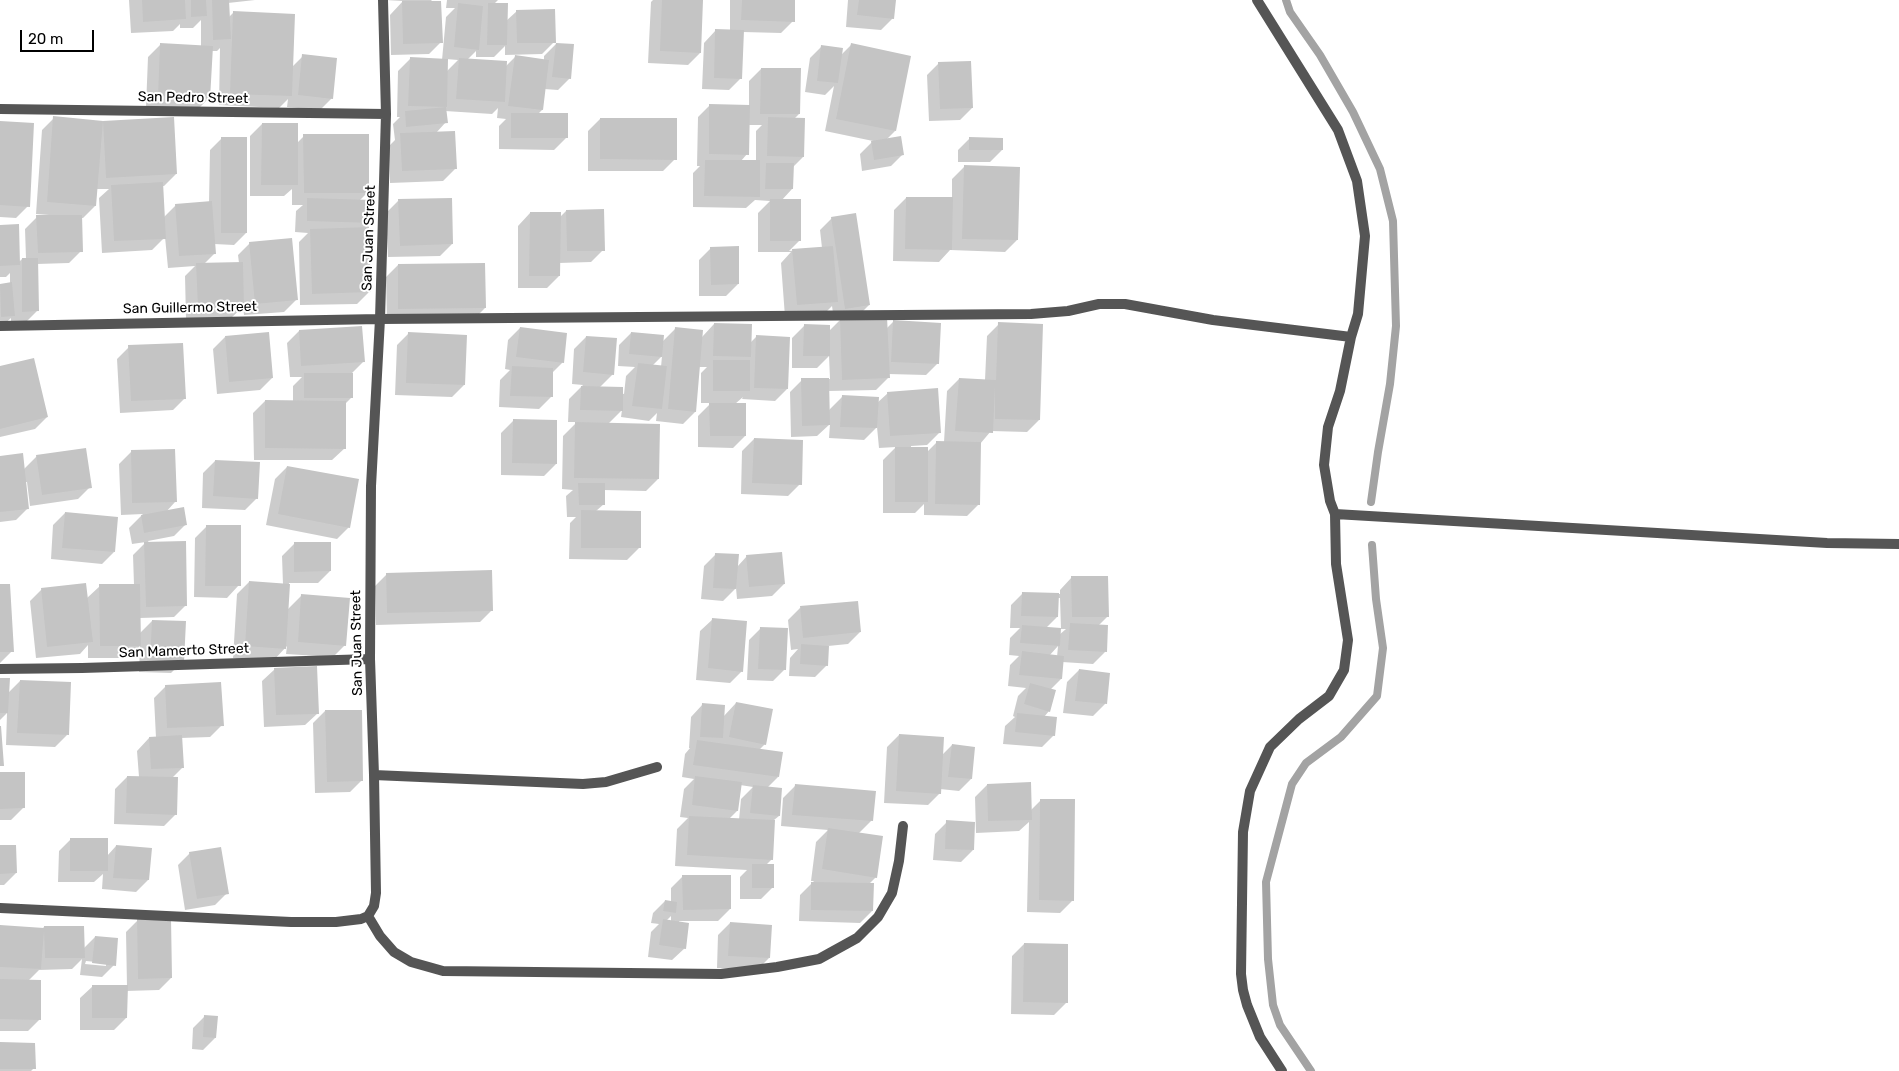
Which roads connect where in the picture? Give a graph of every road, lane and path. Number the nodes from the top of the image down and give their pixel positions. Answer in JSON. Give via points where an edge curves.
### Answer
{"nodes":[{"id":1,"x":383,"y":0,"type":"edge"},
{"id":2,"x":1257,"y":0,"type":"edge"},
{"id":3,"x":0,"y":109,"type":"edge"},
{"id":4,"x":386,"y":114,"type":"junction"},
{"id":5,"x":380,"y":319,"type":"junction"},
{"id":6,"x":0,"y":326,"type":"edge"},
{"id":7,"x":1351,"y":337,"type":"junction"},
{"id":8,"x":1335,"y":514,"type":"junction"},
{"id":9,"x":1899,"y":544,"type":"edge"},
{"id":10,"x":370,"y":659,"type":"junction"},
{"id":11,"x":0,"y":669,"type":"edge"},
{"id":12,"x":657,"y":767,"type":"dead end"},
{"id":13,"x":374,"y":775,"type":"junction"},
{"id":14,"x":903,"y":826,"type":"dead end"},
{"id":15,"x":0,"y":908,"type":"edge"},
{"id":16,"x":368,"y":916,"type":"junction"},
{"id":17,"x":1282,"y":1071,"type":"edge"}],
"edges":[{"from":1,"to":4,"type":"street","name":"San Juan Street"},
{"from":2,"to":7,"type":"street","via":[[1338,130],[1357,181],[1365,236],[1358,314]]},
{"from":3,"to":4,"type":"street","name":"San Pedro Street"},
{"from":4,"to":5,"type":"street","name":"San Juan Street"},
{"from":5,"to":6,"type":"street","name":"San Guillermo Street"},
{"from":5,"to":7,"type":"street","name":"San Guillermo Street","via":[[1031,314],[1099,304],[1125,304],[1213,320]]},
{"from":5,"to":10,"type":"street","name":"San Juan Street","via":[[371,486]]},
{"from":7,"to":8,"type":"street","via":[[1340,391],[1328,427],[1324,465]]},
{"from":8,"to":9,"type":"street"},
{"from":8,"to":17,"type":"street","via":[[1336,564],[1348,640],[1344,670],[1329,696],[1270,747],[1250,791],[1243,832],[1243,990],[1260,1037]]},
{"from":10,"to":11,"type":"street","name":"San Mamerto Street"},
{"from":10,"to":13,"type":"street","name":"San Juan Street"},
{"from":12,"to":13,"type":"street","via":[[606,782],[583,784]]},
{"from":13,"to":16,"type":"street","name":"San Juan Street","via":[[376,893]]},
{"from":14,"to":16,"type":"street","via":[[892,893],[878,918],[857,938],[819,959],[777,967],[721,974],[443,971],[411,962],[394,952]]},
{"from":15,"to":16,"type":"street","via":[[291,922],[336,922]]}]}
